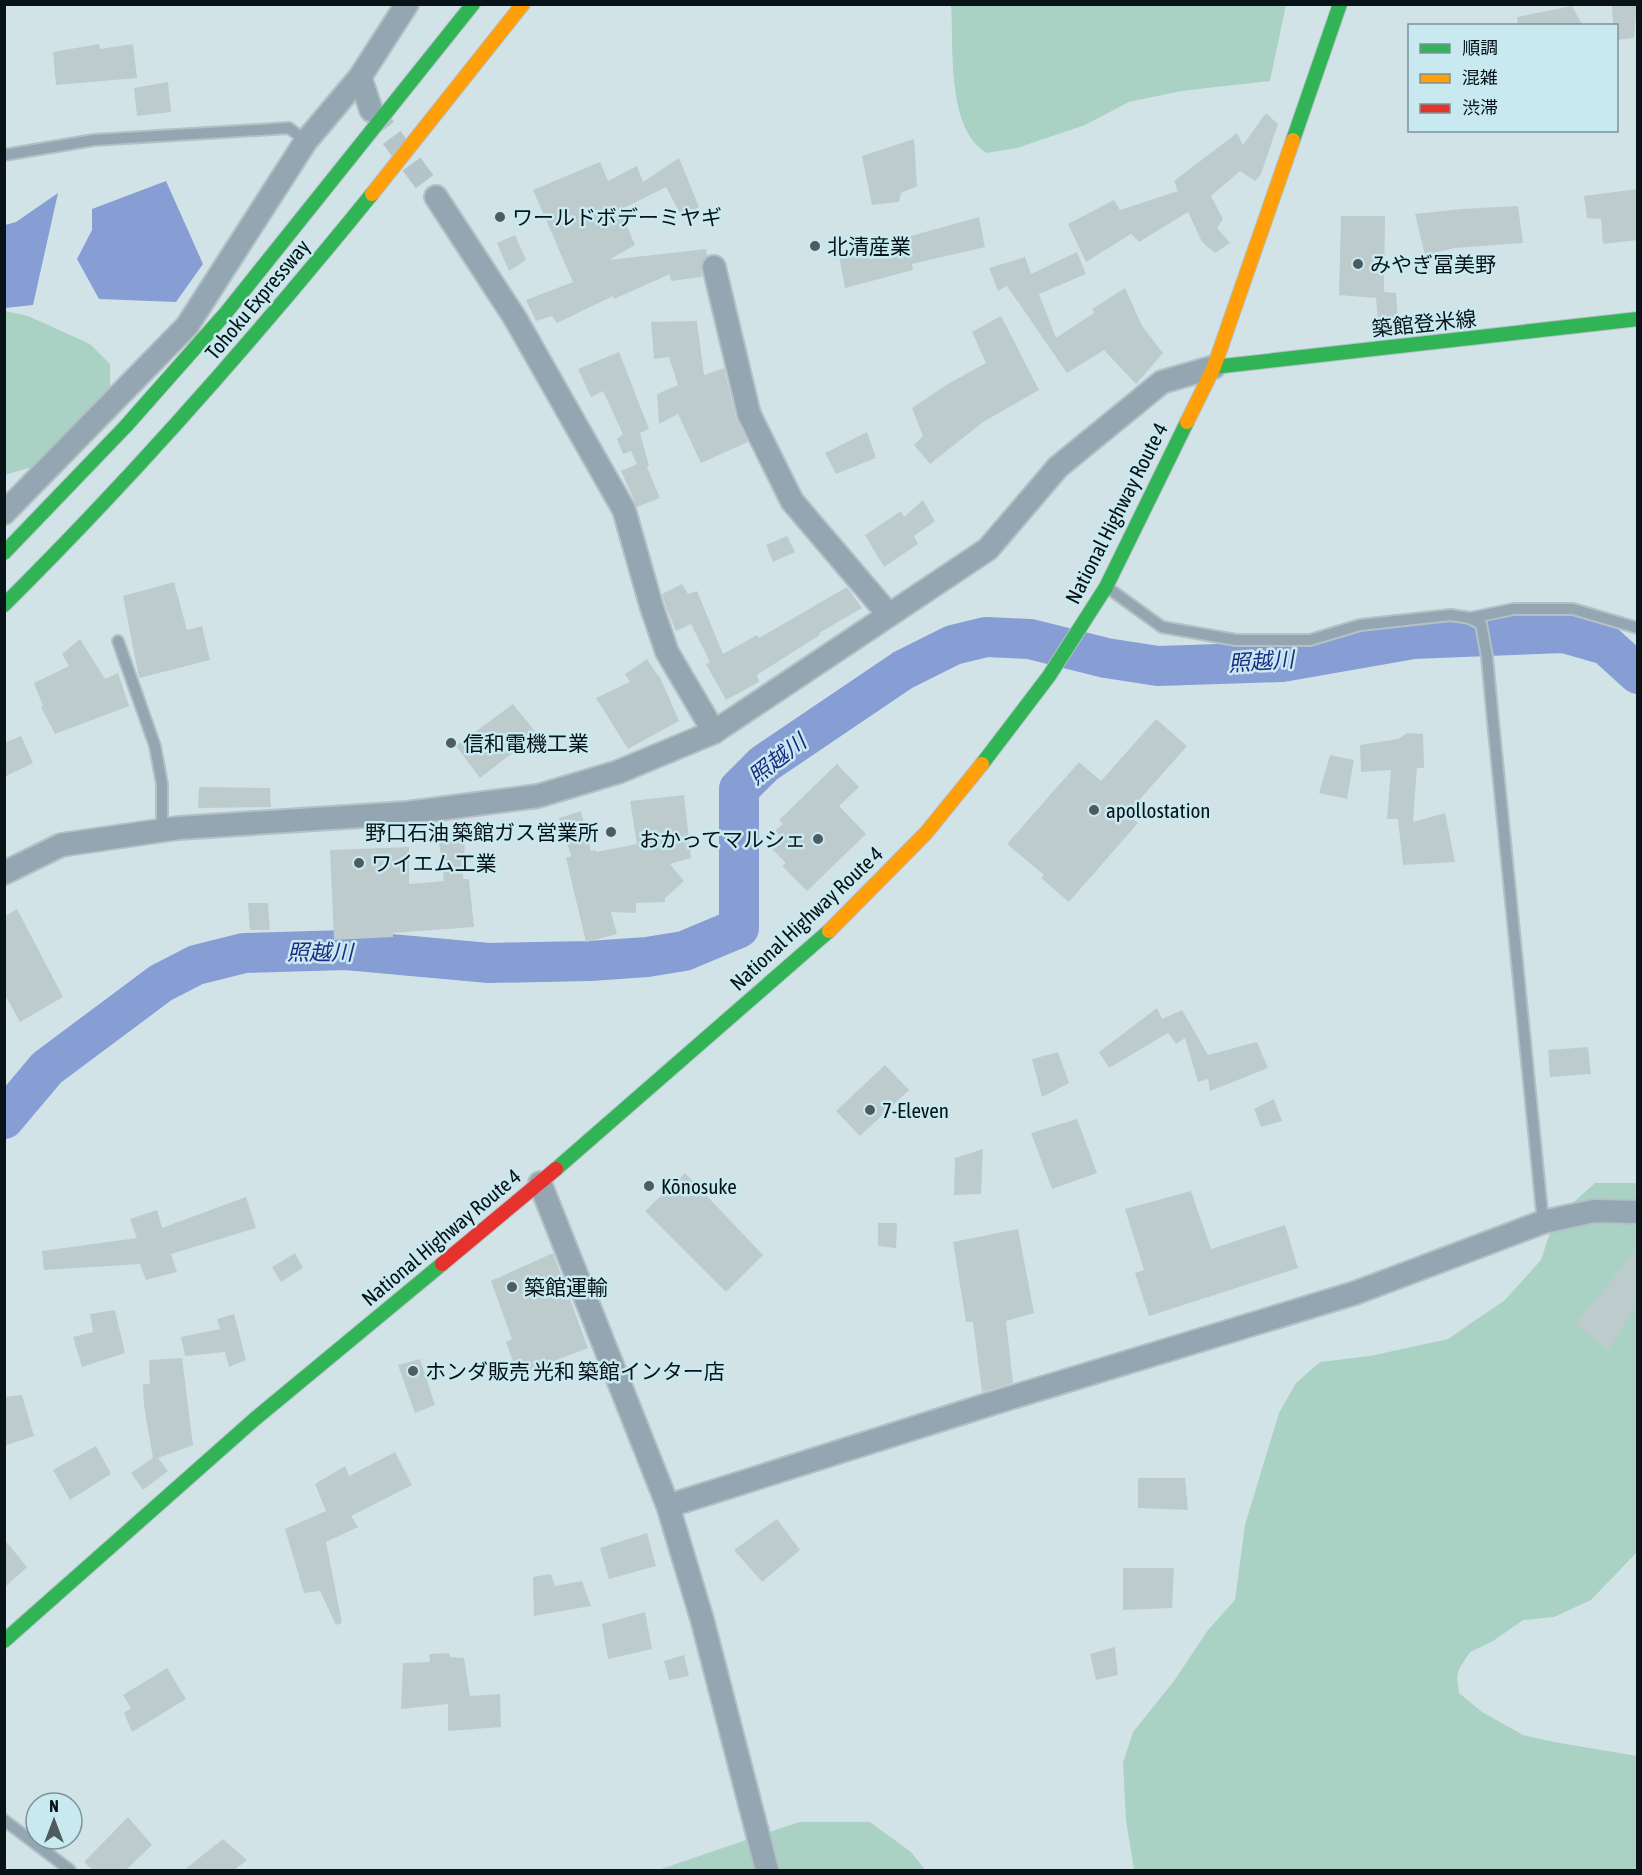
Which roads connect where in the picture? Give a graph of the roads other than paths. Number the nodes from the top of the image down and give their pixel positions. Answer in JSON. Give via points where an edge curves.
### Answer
{"nodes":[{"id":1,"x":407,"y":4,"type":"edge"},
{"id":2,"x":473,"y":4,"type":"edge"},
{"id":3,"x":523,"y":4,"type":"edge"},
{"id":4,"x":1340,"y":4,"type":"edge"},
{"id":5,"x":360,"y":77,"type":"junction"},
{"id":6,"x":371,"y":110,"type":"tunnel mouth"},
{"id":7,"x":306,"y":141,"type":"junction"},
{"id":8,"x":4,"y":155,"type":"edge"},
{"id":9,"x":436,"y":197,"type":"tunnel mouth"},
{"id":10,"x":714,"y":267,"type":"dead end"},
{"id":11,"x":1638,"y":319,"type":"edge"},
{"id":12,"x":1214,"y":368,"type":"junction"},
{"id":13,"x":4,"y":513,"type":"edge"},
{"id":14,"x":4,"y":553,"type":"edge"},
{"id":15,"x":1106,"y":587,"type":"junction"},
{"id":16,"x":4,"y":605,"type":"edge"},
{"id":17,"x":889,"y":615,"type":"junction"},
{"id":18,"x":1470,"y":618,"type":"junction"},
{"id":19,"x":1638,"y":628,"type":"edge"},
{"id":20,"x":118,"y":641,"type":"dead end"},
{"id":21,"x":714,"y":732,"type":"junction"},
{"id":22,"x":162,"y":831,"type":"junction"},
{"id":23,"x":4,"y":873,"type":"edge"},
{"id":24,"x":540,"y":1183,"type":"junction"},
{"id":25,"x":1638,"y":1212,"type":"edge"},
{"id":26,"x":1543,"y":1222,"type":"junction"},
{"id":27,"x":668,"y":1506,"type":"junction"},
{"id":28,"x":4,"y":1641,"type":"edge"},
{"id":29,"x":4,"y":1820,"type":"edge"},
{"id":30,"x":70,"y":1870,"type":"edge"},
{"id":31,"x":767,"y":1870,"type":"edge"}],
"edges":[{"from":1,"to":5,"type":"street"},
{"from":2,"to":14,"type":"main road","name":"Tohoku Expressway","via":[[225,314],[126,426]]},
{"from":3,"to":16,"type":"main road","name":"Tohoku Expressway","via":[[247,345],[147,459]]},
{"from":4,"to":12,"type":"main road","name":"National Highway Route 4"},
{"from":5,"to":6,"type":"street"},
{"from":5,"to":7,"type":"street"},
{"from":7,"to":8,"type":"lane","via":[[289,128],[94,140]]},
{"from":7,"to":13,"type":"street","via":[[187,326]]},
{"from":9,"to":21,"type":"street","via":[[515,318],[624,510],[667,652]]},
{"from":10,"to":17,"type":"street","via":[[749,414],[792,501]]},
{"from":11,"to":12,"type":"main road","name":"築館登米線"},
{"from":12,"to":15,"type":"main road","name":"National Highway Route 4"},
{"from":12,"to":17,"type":"street","via":[[1162,382],[1058,467],[987,549]]},
{"from":15,"to":18,"type":"lane","via":[[1162,627],[1236,640],[1310,640],[1360,625],[1451,615]]},
{"from":15,"to":24,"type":"main road","name":"National Highway Route 4","via":[[1049,676],[926,833],[836,925]]},
{"from":17,"to":21,"type":"street"},
{"from":18,"to":19,"type":"lane","via":[[1514,609],[1572,609]]},
{"from":18,"to":26,"type":"lane","via":[[1481,624],[1487,657]]},
{"from":20,"to":22,"type":"lane","via":[[155,746],[162,784]]},
{"from":21,"to":22,"type":"street","via":[[618,772],[538,796],[407,813]]},
{"from":22,"to":23,"type":"street","via":[[61,845]]},
{"from":24,"to":27,"type":"street"},
{"from":24,"to":28,"type":"main road","name":"National Highway Route 4","via":[[256,1418]]},
{"from":25,"to":26,"type":"street","via":[[1594,1211]]},
{"from":26,"to":27,"type":"street","via":[[1355,1293]]},
{"from":27,"to":31,"type":"street","via":[[702,1619]]},
{"from":29,"to":30,"type":"lane"}]}
